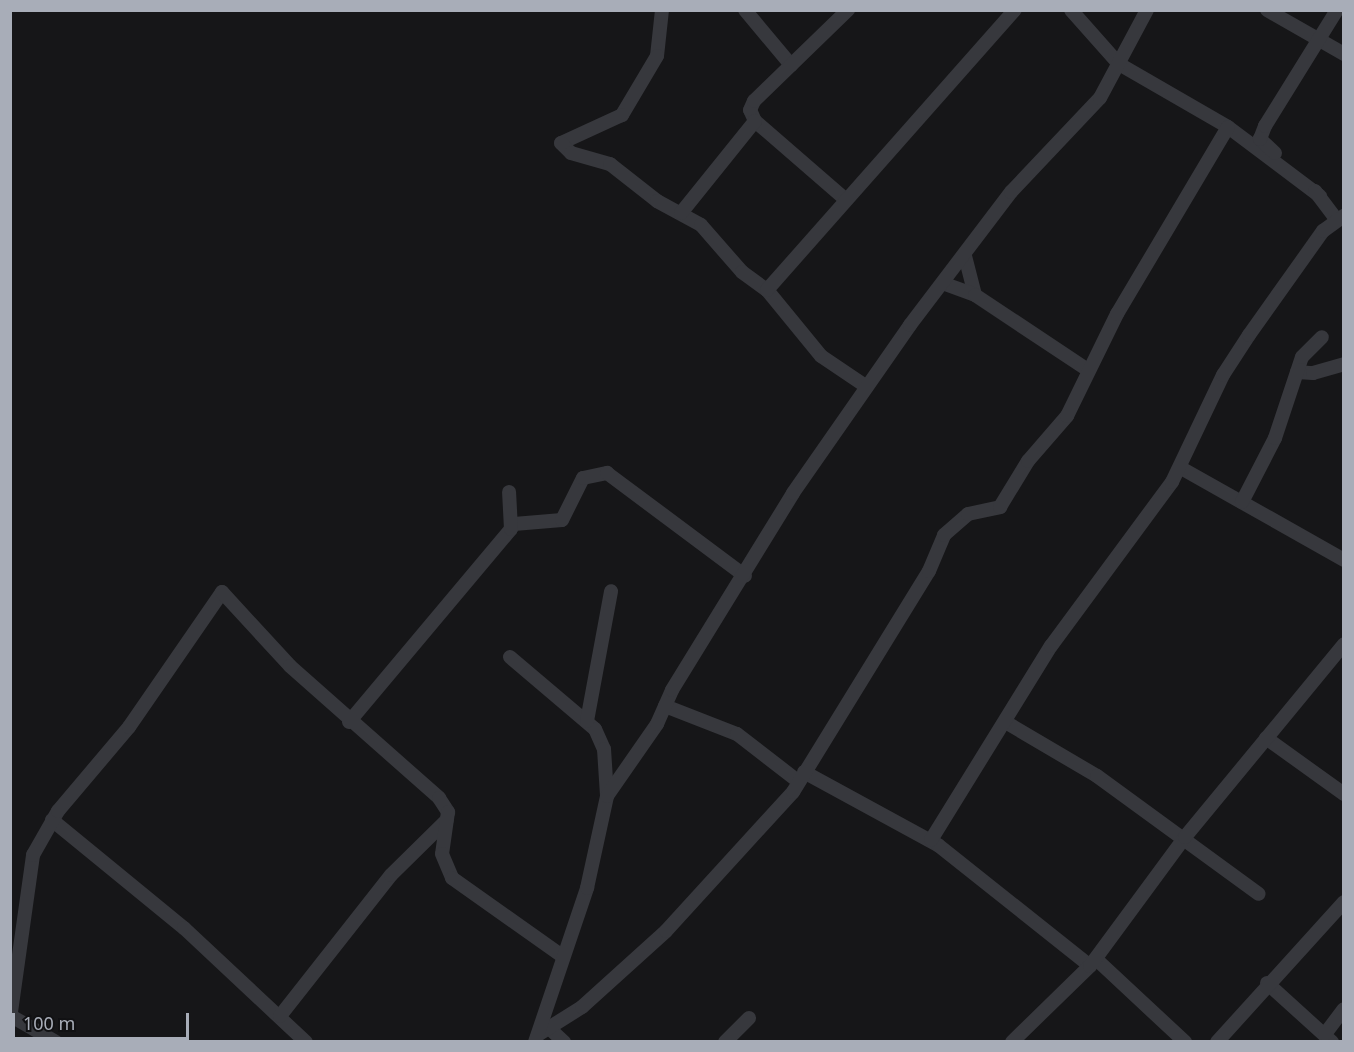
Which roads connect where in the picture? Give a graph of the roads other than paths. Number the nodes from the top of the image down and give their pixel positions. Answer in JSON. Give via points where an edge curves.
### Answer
{"nodes":[{"id":1,"x":662,"y":10,"type":"edge"},
{"id":2,"x":745,"y":10,"type":"edge"},
{"id":3,"x":848,"y":10,"type":"edge"},
{"id":4,"x":1015,"y":10,"type":"edge"},
{"id":5,"x":1071,"y":10,"type":"edge"},
{"id":6,"x":1148,"y":10,"type":"edge"},
{"id":7,"x":1267,"y":10,"type":"edge"},
{"id":8,"x":1337,"y":10,"type":"edge"},
{"id":9,"x":1317,"y":40,"type":"junction"},
{"id":10,"x":1344,"y":54,"type":"edge"},
{"id":11,"x":1119,"y":64,"type":"junction"},
{"id":12,"x":790,"y":65,"type":"junction"},
{"id":13,"x":755,"y":122,"type":"junction"},
{"id":14,"x":1228,"y":127,"type":"junction"},
{"id":15,"x":1320,"y":196,"type":"junction"},
{"id":16,"x":845,"y":199,"type":"junction"},
{"id":17,"x":681,"y":213,"type":"junction"},
{"id":18,"x":1340,"y":218,"type":"edge"},
{"id":19,"x":965,"y":256,"type":"junction"},
{"id":20,"x":945,"y":284,"type":"junction"},
{"id":21,"x":767,"y":290,"type":"junction"},
{"id":22,"x":975,"y":295,"type":"junction"},
{"id":23,"x":1322,"y":337,"type":"dead end"},
{"id":24,"x":1344,"y":364,"type":"edge"},
{"id":25,"x":1088,"y":370,"type":"junction"},
{"id":26,"x":1297,"y":372,"type":"junction"},
{"id":27,"x":867,"y":387,"type":"junction"},
{"id":28,"x":1181,"y":468,"type":"junction"},
{"id":29,"x":509,"y":492,"type":"dead end"},
{"id":30,"x":1242,"y":501,"type":"junction"},
{"id":31,"x":514,"y":524,"type":"junction"},
{"id":32,"x":1344,"y":560,"type":"edge"},
{"id":33,"x":745,"y":576,"type":"junction"},
{"id":34,"x":611,"y":591,"type":"dead end"},
{"id":35,"x":1344,"y":644,"type":"edge"},
{"id":36,"x":510,"y":657,"type":"dead end"},
{"id":37,"x":665,"y":706,"type":"junction"},
{"id":38,"x":587,"y":721,"type":"junction"},
{"id":39,"x":349,"y":722,"type":"junction"},
{"id":40,"x":1007,"y":723,"type":"junction"},
{"id":41,"x":1266,"y":738,"type":"junction"},
{"id":42,"x":802,"y":777,"type":"junction"},
{"id":43,"x":1344,"y":794,"type":"edge"},
{"id":44,"x":607,"y":796,"type":"junction"},
{"id":45,"x":52,"y":820,"type":"junction"},
{"id":46,"x":447,"y":820,"type":"junction"},
{"id":47,"x":1185,"y":837,"type":"junction"},
{"id":48,"x":931,"y":840,"type":"junction"},
{"id":49,"x":1259,"y":894,"type":"dead end"},
{"id":50,"x":1344,"y":902,"type":"edge"},
{"id":51,"x":14,"y":955,"type":"edge"},
{"id":52,"x":562,"y":956,"type":"junction"},
{"id":53,"x":1093,"y":962,"type":"junction"},
{"id":54,"x":1267,"y":983,"type":"junction"},
{"id":55,"x":1344,"y":1008,"type":"edge"},
{"id":56,"x":280,"y":1016,"type":"junction"},
{"id":57,"x":11,"y":1018,"type":"edge"},
{"id":58,"x":749,"y":1018,"type":"dead end"},
{"id":59,"x":541,"y":1035,"type":"edge"},
{"id":60,"x":1329,"y":1038,"type":"edge"},
{"id":61,"x":56,"y":1041,"type":"edge"},
{"id":62,"x":306,"y":1041,"type":"edge"},
{"id":63,"x":564,"y":1041,"type":"edge"},
{"id":64,"x":725,"y":1041,"type":"edge"},
{"id":65,"x":1012,"y":1041,"type":"edge"},
{"id":66,"x":1185,"y":1041,"type":"edge"},
{"id":67,"x":1217,"y":1041,"type":"edge"}],
"edges":[{"from":1,"to":17,"type":"street","via":[[657,56],[622,116],[561,143],[571,153],[610,164]]},
{"from":2,"to":12,"type":"street"},
{"from":3,"to":12,"type":"street"},
{"from":4,"to":16,"type":"street"},
{"from":5,"to":11,"type":"street"},
{"from":6,"to":11,"type":"street"},
{"from":7,"to":9,"type":"street"},
{"from":8,"to":9,"type":"street"},
{"from":9,"to":10,"type":"street"},
{"from":9,"to":15,"type":"street","via":[[1260,139]]},
{"from":11,"to":14,"type":"street"},
{"from":11,"to":19,"type":"street","via":[[1100,98],[1040,157]]},
{"from":12,"to":13,"type":"street","via":[[754,101]]},
{"from":13,"to":16,"type":"street"},
{"from":13,"to":17,"type":"street"},
{"from":14,"to":15,"type":"street"},
{"from":14,"to":25,"type":"street"},
{"from":15,"to":18,"type":"street"},
{"from":16,"to":21,"type":"street"},
{"from":17,"to":21,"type":"street","via":[[700,225],[742,272]]},
{"from":18,"to":28,"type":"street","via":[[1291,274],[1223,375]]},
{"from":19,"to":20,"type":"street"},
{"from":19,"to":22,"type":"street"},
{"from":20,"to":22,"type":"street"},
{"from":20,"to":27,"type":"street"},
{"from":21,"to":27,"type":"street","via":[[821,356]]},
{"from":22,"to":25,"type":"street","via":[[1027,334]]},
{"from":23,"to":26,"type":"street"},
{"from":24,"to":26,"type":"street","via":[[1313,374]]},
{"from":25,"to":42,"type":"street","via":[[1067,416],[1028,461],[1000,507],[968,514],[944,535],[929,571]]},
{"from":26,"to":30,"type":"street","via":[[1275,438]]},
{"from":27,"to":33,"type":"street","via":[[793,493]]},
{"from":28,"to":30,"type":"street"},
{"from":28,"to":40,"type":"street","via":[[1051,646]]},
{"from":29,"to":31,"type":"street"},
{"from":30,"to":32,"type":"street"},
{"from":31,"to":33,"type":"street","via":[[562,520],[583,478],[607,473]]},
{"from":31,"to":39,"type":"street"},
{"from":33,"to":37,"type":"street"},
{"from":34,"to":38,"type":"street"},
{"from":35,"to":41,"type":"street"},
{"from":36,"to":38,"type":"street"},
{"from":37,"to":42,"type":"street","via":[[737,734]]},
{"from":37,"to":44,"type":"street"},
{"from":38,"to":44,"type":"street","via":[[604,750]]},
{"from":39,"to":45,"type":"street","via":[[222,592],[129,727]]},
{"from":39,"to":46,"type":"street","via":[[439,798]]},
{"from":40,"to":47,"type":"street"},
{"from":40,"to":48,"type":"street"},
{"from":41,"to":43,"type":"street"},
{"from":41,"to":47,"type":"street"},
{"from":42,"to":48,"type":"street"},
{"from":42,"to":59,"type":"street","via":[[744,851],[666,931],[612,983]]},
{"from":44,"to":52,"type":"street","via":[[587,888]]},
{"from":45,"to":51,"type":"street","via":[[28,870]]},
{"from":45,"to":56,"type":"street"},
{"from":46,"to":52,"type":"street","via":[[442,854],[452,878]]},
{"from":46,"to":56,"type":"street","via":[[391,875]]},
{"from":47,"to":49,"type":"street"},
{"from":47,"to":53,"type":"street"},
{"from":48,"to":53,"type":"street"},
{"from":50,"to":54,"type":"street"},
{"from":51,"to":57,"type":"street"},
{"from":52,"to":59,"type":"street"},
{"from":53,"to":65,"type":"street"},
{"from":53,"to":66,"type":"street"},
{"from":54,"to":60,"type":"street"},
{"from":54,"to":67,"type":"street"},
{"from":55,"to":60,"type":"street"},
{"from":56,"to":62,"type":"street"},
{"from":57,"to":61,"type":"street"},
{"from":58,"to":64,"type":"street"},
{"from":59,"to":63,"type":"street"}]}
